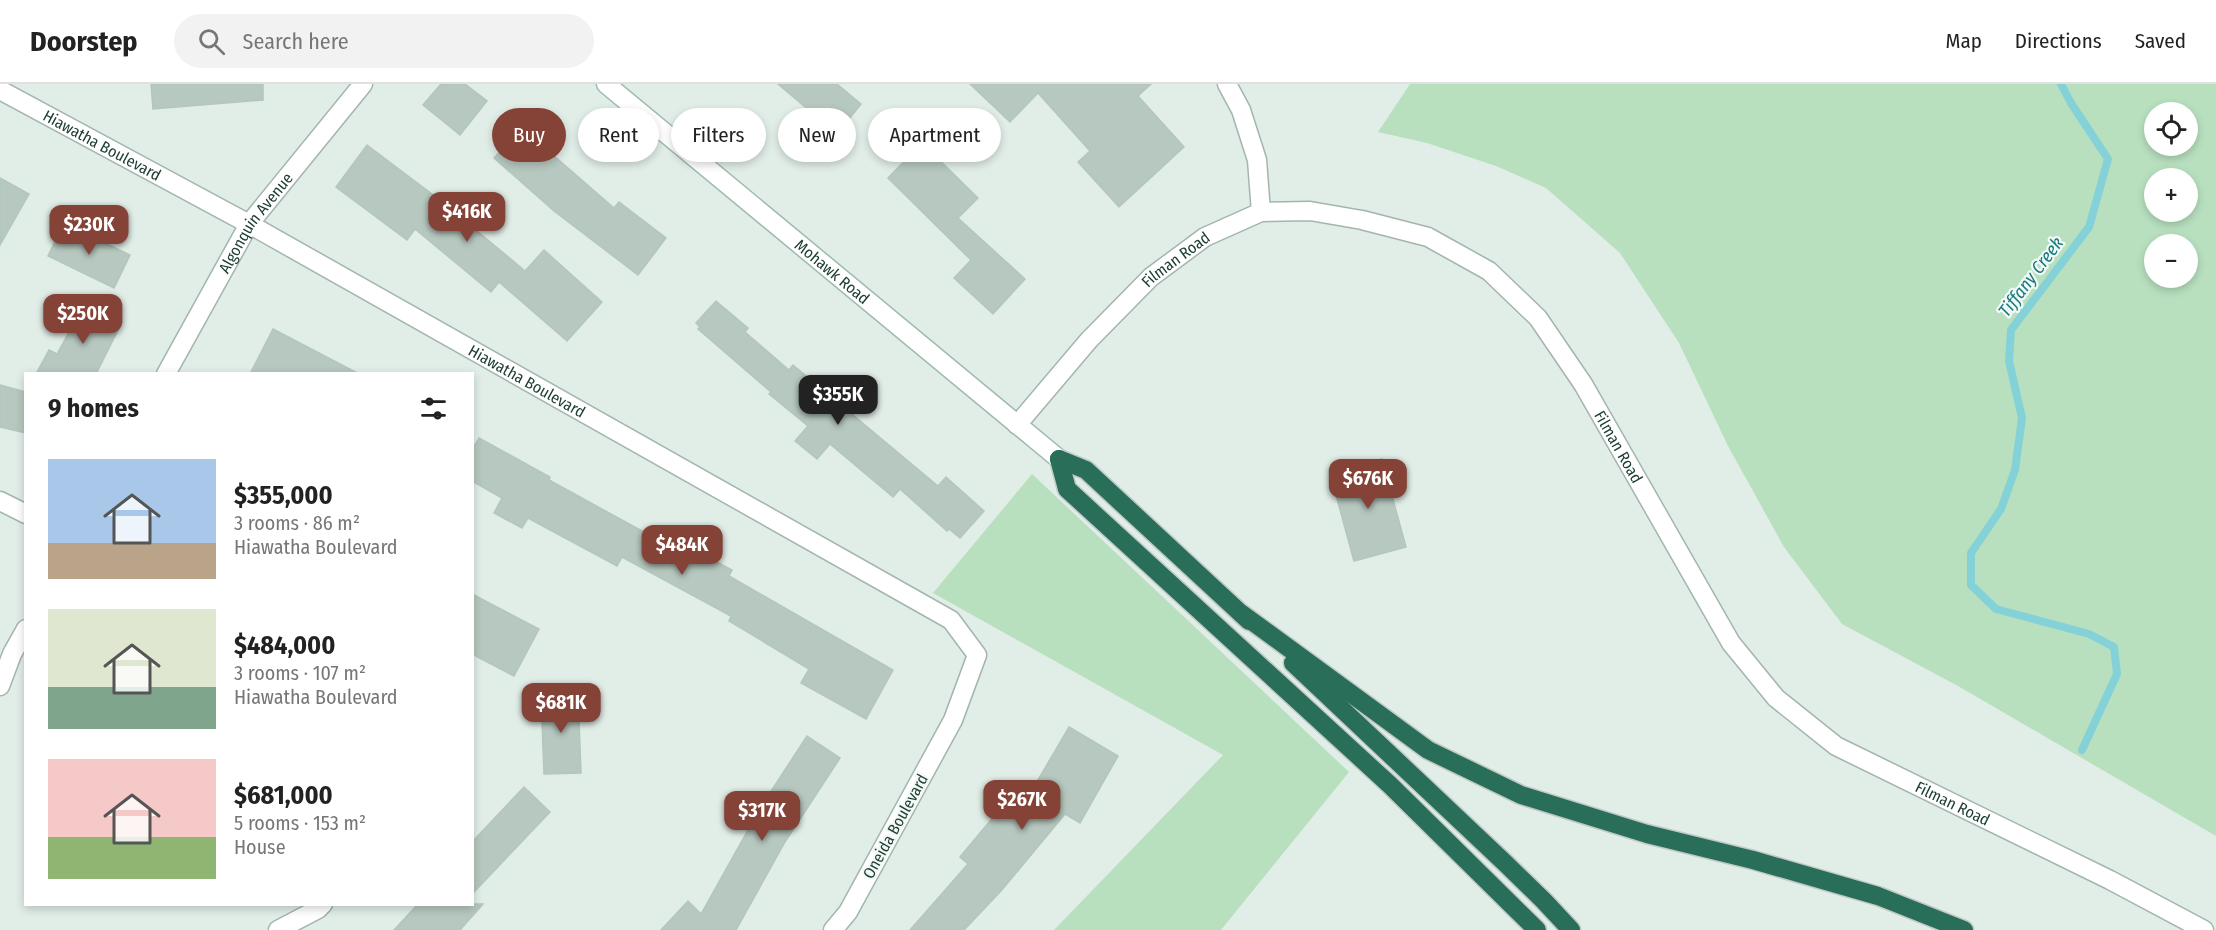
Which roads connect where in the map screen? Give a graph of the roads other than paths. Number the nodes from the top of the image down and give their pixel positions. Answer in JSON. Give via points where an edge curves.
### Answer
{"nodes":[{"id":1,"x":363,"y":84,"type":"edge"},
{"id":2,"x":606,"y":84,"type":"edge"},
{"id":3,"x":1227,"y":84,"type":"edge"},
{"id":4,"x":0,"y":90,"type":"edge"},
{"id":5,"x":1261,"y":212,"type":"junction"},
{"id":6,"x":249,"y":224,"type":"junction"},
{"id":7,"x":167,"y":372,"type":"edge"},
{"id":8,"x":1017,"y":425,"type":"junction"},
{"id":9,"x":1059,"y":459,"type":"junction"},
{"id":10,"x":0,"y":501,"type":"edge"},
{"id":11,"x":24,"y":513,"type":"edge"},
{"id":12,"x":1242,"y":614,"type":"junction"},
{"id":13,"x":24,"y":633,"type":"edge"},
{"id":14,"x":0,"y":686,"type":"edge"},
{"id":15,"x":953,"y":720,"type":"joint"},
{"id":16,"x":321,"y":906,"type":"edge"},
{"id":17,"x":278,"y":930,"type":"edge"},
{"id":18,"x":833,"y":930,"type":"edge"},
{"id":19,"x":1537,"y":930,"type":"edge"},
{"id":20,"x":1570,"y":930,"type":"edge"},
{"id":21,"x":1964,"y":930,"type":"edge"},
{"id":22,"x":2204,"y":930,"type":"edge"}],
"edges":[{"from":1,"to":6,"type":"street","name":"Algonquin Avenue"},
{"from":2,"to":8,"type":"street","name":"Mohawk Road"},
{"from":3,"to":5,"type":"street","via":[[1257,160]]},
{"from":4,"to":6,"type":"street","name":"Hiawatha Boulevard"},
{"from":5,"to":8,"type":"street","name":"Filman Road","via":[[1205,237],[1151,277],[1089,340]]},
{"from":5,"to":22,"type":"street","name":"Filman Road","via":[[1310,212],[1428,237],[1489,271],[1538,318],[1583,384],[1731,643],[1776,698],[1836,746]]},
{"from":6,"to":7,"type":"street","name":"Algonquin Avenue"},
{"from":6,"to":15,"type":"street","name":"Hiawatha Boulevard","via":[[951,620],[977,655]]},
{"from":8,"to":9,"type":"street","name":"Mohawk Road"},
{"from":9,"to":12,"type":"highway","via":[[1086,470]]},
{"from":9,"to":19,"type":"highway","via":[[1067,489],[1390,785]]},
{"from":10,"to":11,"type":"street"},
{"from":12,"to":20,"type":"highway"},
{"from":12,"to":21,"type":"highway","via":[[1428,750],[1521,795],[1647,834],[1878,896]]},
{"from":13,"to":14,"type":"street"},
{"from":15,"to":18,"type":"street","name":"Oneida Boulevard","via":[[848,912]]},
{"from":16,"to":17,"type":"street"}]}
